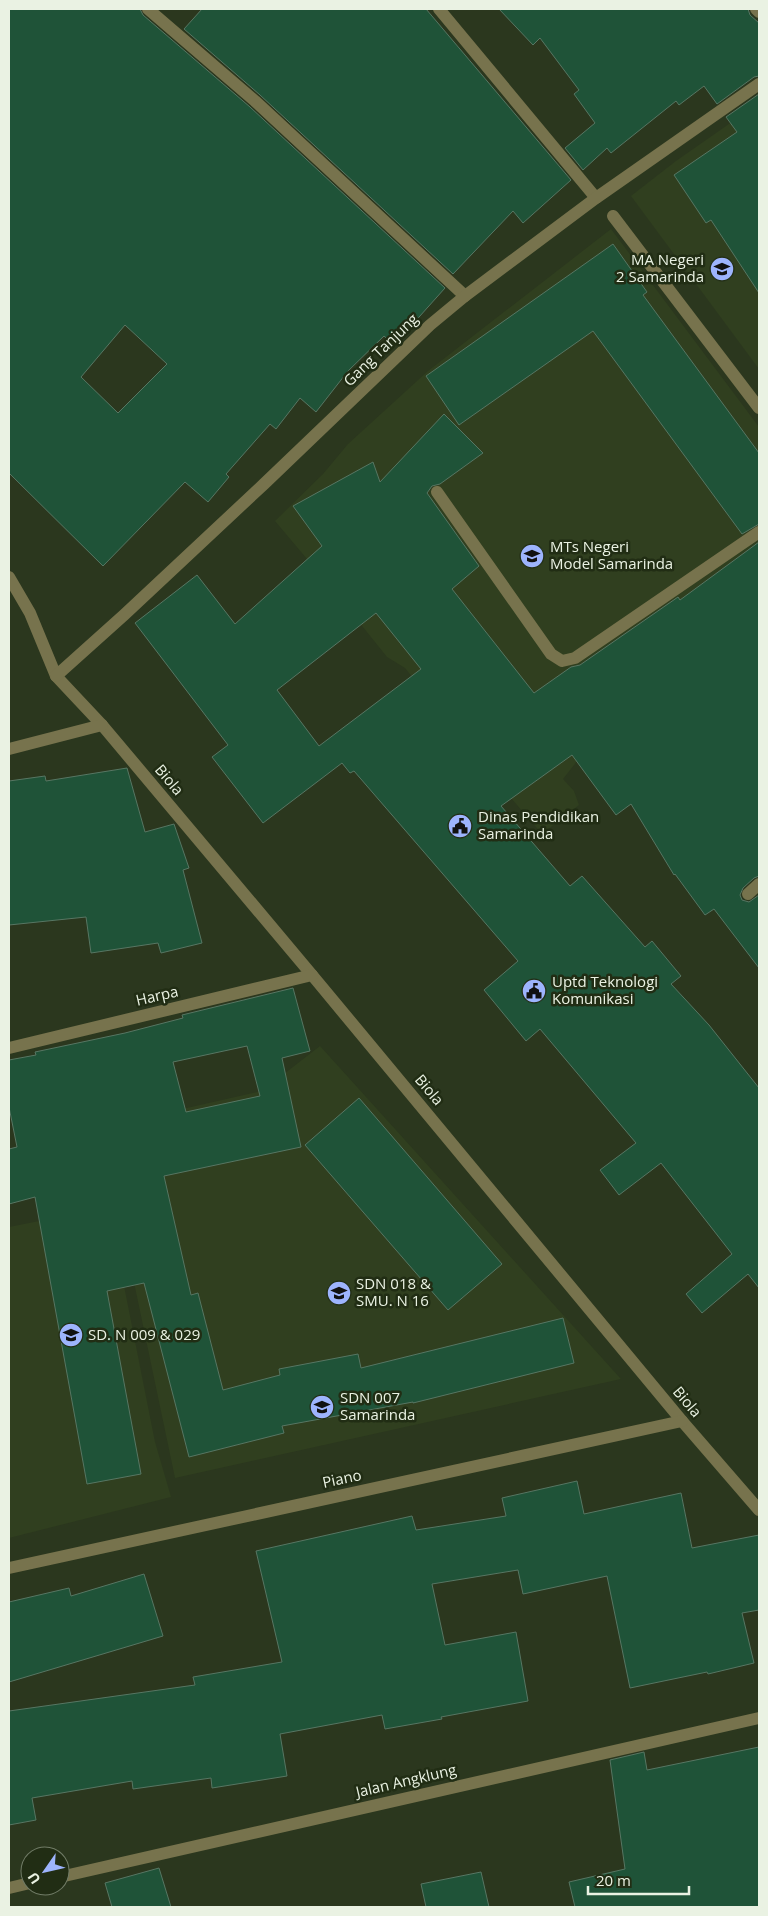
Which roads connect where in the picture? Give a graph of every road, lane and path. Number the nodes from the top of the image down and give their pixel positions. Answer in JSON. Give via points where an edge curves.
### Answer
{"nodes":[{"id":1,"x":148,"y":9,"type":"edge"},
{"id":2,"x":439,"y":9,"type":"edge"},
{"id":3,"x":756,"y":9,"type":"edge"},
{"id":4,"x":759,"y":12,"type":"edge"},
{"id":5,"x":759,"y":84,"type":"edge"},
{"id":6,"x":596,"y":198,"type":"junction"},
{"id":7,"x":613,"y":216,"type":"dead end"},
{"id":8,"x":465,"y":296,"type":"junction"},
{"id":9,"x":759,"y":408,"type":"edge"},
{"id":10,"x":436,"y":492,"type":"dead end"},
{"id":11,"x":759,"y":532,"type":"edge"},
{"id":12,"x":9,"y":577,"type":"edge"},
{"id":13,"x":56,"y":676,"type":"junction"},
{"id":14,"x":102,"y":726,"type":"junction"},
{"id":15,"x":9,"y":749,"type":"edge"},
{"id":16,"x":759,"y":884,"type":"edge"},
{"id":17,"x":748,"y":894,"type":"dead end"},
{"id":18,"x":312,"y":975,"type":"junction"},
{"id":19,"x":9,"y":1048,"type":"edge"},
{"id":20,"x":682,"y":1421,"type":"junction"},
{"id":21,"x":759,"y":1510,"type":"edge"},
{"id":22,"x":9,"y":1568,"type":"edge"},
{"id":23,"x":759,"y":1718,"type":"edge"},
{"id":24,"x":70,"y":1875,"type":"edge"}],
"edges":[{"from":1,"to":8,"type":"street","via":[[255,101]]},
{"from":2,"to":6,"type":"street"},
{"from":3,"to":4,"type":"street"},
{"from":5,"to":6,"type":"street","name":"Gang Tanjung"},
{"from":6,"to":8,"type":"street","name":"Gang Tanjung"},
{"from":7,"to":9,"type":"street"},
{"from":8,"to":13,"type":"street","name":"Gang Tanjung","via":[[430,325]]},
{"from":10,"to":11,"type":"street","via":[[551,654],[562,661],[575,658]]},
{"from":12,"to":13,"type":"street","name":"Biola","via":[[30,613]]},
{"from":13,"to":14,"type":"street","name":"Biola"},
{"from":14,"to":15,"type":"street"},
{"from":14,"to":18,"type":"street","name":"Biola"},
{"from":16,"to":17,"type":"street"},
{"from":18,"to":19,"type":"street","name":"Harpa"},
{"from":18,"to":20,"type":"street","name":"Biola"},
{"from":20,"to":21,"type":"street","name":"Biola"},
{"from":20,"to":22,"type":"street","name":"Piano"},
{"from":23,"to":24,"type":"street","name":"Jalan Angklung"}]}
